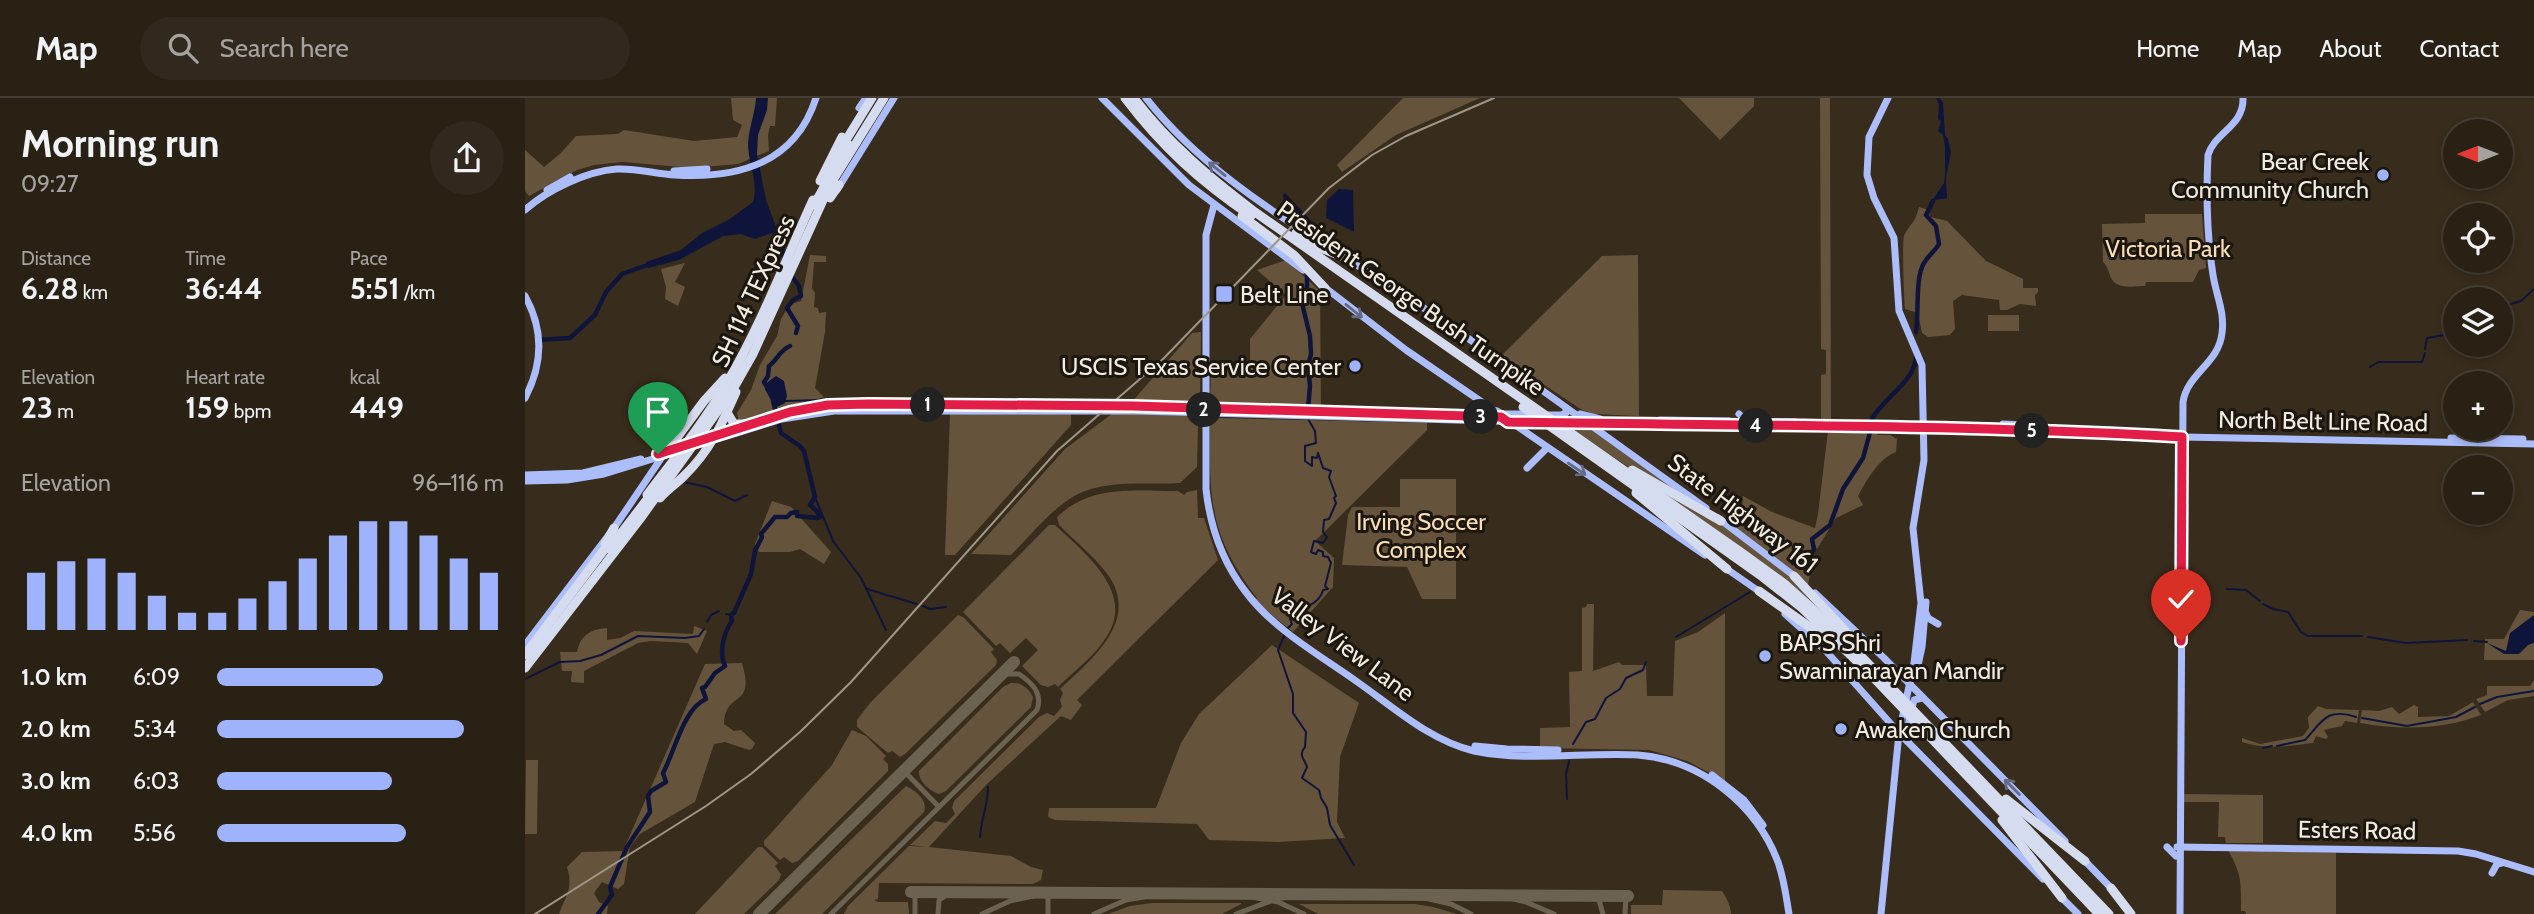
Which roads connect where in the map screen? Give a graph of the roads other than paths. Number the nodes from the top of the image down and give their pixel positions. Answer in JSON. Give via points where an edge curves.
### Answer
{"nodes":[{"id":1,"x":814,"y":98,"type":"edge"},
{"id":2,"x":866,"y":98,"type":"edge"},
{"id":3,"x":875,"y":98,"type":"edge"},
{"id":4,"x":884,"y":98,"type":"edge"},
{"id":5,"x":894,"y":98,"type":"edge"},
{"id":6,"x":1102,"y":98,"type":"edge"},
{"id":7,"x":1123,"y":98,"type":"edge"},
{"id":8,"x":1135,"y":98,"type":"edge"},
{"id":9,"x":1146,"y":98,"type":"edge"},
{"id":10,"x":1889,"y":98,"type":"edge"},
{"id":11,"x":2241,"y":98,"type":"edge"},
{"id":12,"x":859,"y":108,"type":"joint"},
{"id":13,"x":1875,"y":122,"type":"junction"},
{"id":14,"x":1873,"y":136,"type":"junction"},
{"id":15,"x":1174,"y":142,"type":"junction"},
{"id":16,"x":1157,"y":153,"type":"junction"},
{"id":17,"x":1200,"y":155,"type":"junction"},
{"id":18,"x":1167,"y":170,"type":"junction"},
{"id":19,"x":839,"y":185,"type":"junction"},
{"id":20,"x":1216,"y":188,"type":"junction"},
{"id":21,"x":539,"y":197,"type":"junction"},
{"id":22,"x":814,"y":198,"type":"junction"},
{"id":23,"x":831,"y":202,"type":"dead end"},
{"id":24,"x":525,"y":204,"type":"edge"},
{"id":25,"x":525,"y":209,"type":"edge"},
{"id":26,"x":1213,"y":210,"type":"junction"},
{"id":27,"x":1344,"y":257,"type":"junction"},
{"id":28,"x":789,"y":266,"type":"junction"},
{"id":29,"x":1325,"y":288,"type":"junction"},
{"id":30,"x":525,"y":296,"type":"edge"},
{"id":31,"x":1908,"y":330,"type":"junction"},
{"id":32,"x":754,"y":332,"type":"junction"},
{"id":33,"x":750,"y":359,"type":"junction"},
{"id":34,"x":525,"y":398,"type":"edge"},
{"id":35,"x":860,"y":405,"type":"junction"},
{"id":36,"x":879,"y":405,"type":"junction"},
{"id":37,"x":1012,"y":408,"type":"junction"},
{"id":38,"x":1205,"y":412,"type":"junction"},
{"id":39,"x":728,"y":414,"type":"junction"},
{"id":40,"x":1487,"y":414,"type":"junction"},
{"id":41,"x":786,"y":415,"type":"junction"},
{"id":42,"x":1569,"y":417,"type":"junction"},
{"id":43,"x":1581,"y":418,"type":"junction"},
{"id":44,"x":771,"y":420,"type":"junction"},
{"id":45,"x":1505,"y":420,"type":"junction"},
{"id":46,"x":1524,"y":420,"type":"junction"},
{"id":47,"x":1817,"y":422,"type":"junction"},
{"id":48,"x":1589,"y":423,"type":"junction"},
{"id":49,"x":746,"y":424,"type":"junction"},
{"id":50,"x":1726,"y":424,"type":"junction"},
{"id":51,"x":1747,"y":424,"type":"junction"},
{"id":52,"x":1879,"y":424,"type":"junction"},
{"id":53,"x":1926,"y":424,"type":"junction"},
{"id":54,"x":1600,"y":426,"type":"junction"},
{"id":55,"x":1802,"y":427,"type":"junction"},
{"id":56,"x":1476,"y":429,"type":"dead end"},
{"id":57,"x":1524,"y":433,"type":"junction"},
{"id":58,"x":2180,"y":435,"type":"junction"},
{"id":59,"x":2320,"y":438,"type":"junction"},
{"id":60,"x":710,"y":439,"type":"junction"},
{"id":61,"x":2424,"y":440,"type":"junction"},
{"id":62,"x":2534,"y":442,"type":"edge"},
{"id":63,"x":1547,"y":449,"type":"junction"},
{"id":64,"x":669,"y":453,"type":"junction"},
{"id":65,"x":1603,"y":460,"type":"junction"},
{"id":66,"x":1527,"y":468,"type":"dead end"},
{"id":67,"x":626,"y":469,"type":"junction"},
{"id":68,"x":598,"y":473,"type":"junction"},
{"id":69,"x":525,"y":475,"type":"edge"},
{"id":70,"x":525,"y":481,"type":"edge"},
{"id":71,"x":646,"y":481,"type":"junction"},
{"id":72,"x":640,"y":519,"type":"junction"},
{"id":73,"x":1721,"y":521,"type":"junction"},
{"id":74,"x":614,"y":528,"type":"junction"},
{"id":75,"x":1727,"y":569,"type":"junction"},
{"id":76,"x":1794,"y":576,"type":"junction"},
{"id":77,"x":580,"y":582,"type":"junction"},
{"id":78,"x":1759,"y":591,"type":"junction"},
{"id":79,"x":1926,"y":612,"type":"junction"},
{"id":80,"x":1938,"y":624,"type":"dead end"},
{"id":81,"x":1917,"y":644,"type":"junction"},
{"id":82,"x":525,"y":645,"type":"edge"},
{"id":83,"x":525,"y":655,"type":"edge"},
{"id":84,"x":1920,"y":660,"type":"junction"},
{"id":85,"x":525,"y":661,"type":"edge"},
{"id":86,"x":525,"y":668,"type":"edge"},
{"id":87,"x":1869,"y":673,"type":"junction"},
{"id":88,"x":1887,"y":682,"type":"junction"},
{"id":89,"x":1909,"y":687,"type":"junction"},
{"id":90,"x":1889,"y":722,"type":"junction"},
{"id":91,"x":1903,"y":724,"type":"junction"},
{"id":92,"x":1905,"y":739,"type":"junction"},
{"id":93,"x":1897,"y":771,"type":"junction"},
{"id":94,"x":1971,"y":775,"type":"junction"},
{"id":95,"x":2167,"y":847,"type":"dead end"},
{"id":96,"x":2180,"y":848,"type":"junction"},
{"id":97,"x":2085,"y":861,"type":"junction"},
{"id":98,"x":2502,"y":863,"type":"junction"},
{"id":99,"x":2520,"y":867,"type":"junction"},
{"id":100,"x":2534,"y":871,"type":"edge"},
{"id":101,"x":2492,"y":873,"type":"dead end"},
{"id":102,"x":2111,"y":888,"type":"junction"},
{"id":103,"x":2062,"y":898,"type":"junction"},
{"id":104,"x":1791,"y":914,"type":"edge"},
{"id":105,"x":1883,"y":914,"type":"edge"},
{"id":106,"x":2078,"y":914,"type":"edge"},
{"id":107,"x":2099,"y":914,"type":"edge"},
{"id":108,"x":2109,"y":914,"type":"edge"},
{"id":109,"x":2131,"y":914,"type":"edge"},
{"id":110,"x":2136,"y":914,"type":"edge"},
{"id":111,"x":2178,"y":914,"type":"edge"}],
"edges":[{"from":1,"to":21,"type":"main road","via":[[796,131],[770,157],[742,168],[681,171],[611,165],[577,174]]},
{"from":2,"to":12,"type":"main road"},
{"from":3,"to":22,"type":"highway","via":[[841,147]]},
{"from":3,"to":28,"type":"highway","name":"SH 114 TEXpress","via":[[831,171]]},
{"from":4,"to":28,"type":"highway","via":[[830,185]]},
{"from":5,"to":19,"type":"main road"},
{"from":6,"to":16,"type":"main road"},
{"from":7,"to":15,"type":"highway","name":"President George Bush Turnpike","via":[[1145,124]]},
{"from":8,"to":15,"type":"highway","name":"President George Bush Turnpike"},
{"from":9,"to":15,"type":"main road"},
{"from":10,"to":13,"type":"main road"},
{"from":10,"to":14,"type":"main road"},
{"from":11,"to":58,"type":"main road","via":[[2234,118],[2208,145],[2205,234],[2219,341],[2187,385],[2181,402]]},
{"from":12,"to":22,"type":"highway"},
{"from":13,"to":14,"type":"main road"},
{"from":13,"to":31,"type":"main road","via":[[1867,146],[1867,175],[1895,238],[1897,297]]},
{"from":14,"to":31,"type":"main road","via":[[1872,181],[1900,242],[1901,299]]},
{"from":15,"to":16,"type":"main road","via":[[1181,144],[1166,157]]},
{"from":15,"to":17,"type":"main road"},
{"from":15,"to":20,"type":"highway","name":"President George Bush Turnpike","via":[[1187,162]]},
{"from":16,"to":18,"type":"main road"},
{"from":16,"to":18,"type":"main road"},
{"from":17,"to":18,"type":"main road","via":[[1189,152]]},
{"from":27,"to":17,"type":"main road","one_way":true},
{"from":18,"to":26,"type":"main road"},
{"from":19,"to":23,"type":"main road"},
{"from":19,"to":28,"type":"highway"},
{"from":20,"to":27,"type":"highway"},
{"from":20,"to":29,"type":"highway"},
{"from":20,"to":65,"type":"highway","name":"President George Bush Turnpike"},
{"from":21,"to":24,"type":"main road"},
{"from":21,"to":25,"type":"main road"},
{"from":22,"to":28,"type":"highway"},
{"from":26,"to":29,"type":"main road","via":[[1286,256]]},
{"from":26,"to":38,"type":"main road","name":"Valley View Lane","via":[[1206,232]]},
{"from":27,"to":42,"type":"main road","via":[[1396,289]]},
{"from":28,"to":32,"type":"highway"},
{"from":28,"to":33,"type":"highway"},
{"from":28,"to":85,"type":"highway","name":"SH 114 TEXpress","via":[[713,412]]},
{"from":29,"to":40,"type":"main road","one_way":true},
{"from":30,"to":34,"type":"main road","via":[[539,341],[537,370]]},
{"from":31,"to":53,"type":"main road","via":[[1921,359]]},
{"from":32,"to":64,"type":"highway"},
{"from":32,"to":77,"type":"highway","via":[[709,413]]},
{"from":33,"to":39,"type":"highway"},
{"from":33,"to":72,"type":"highway","via":[[723,405]]},
{"from":35,"to":36,"type":"main road","name":"North Belt Line Road"},
{"from":35,"to":36,"type":"main road","via":[[869,398]]},
{"from":35,"to":41,"type":"main road","name":"North Belt Line Road","via":[[818,406]]},
{"from":36,"to":37,"type":"main road","name":"North Belt Line Road"},
{"from":37,"to":38,"type":"main road","name":"North Belt Line Road","via":[[1133,406]]},
{"from":37,"to":41,"type":"main road","name":"North Belt Line Road"},
{"from":38,"to":40,"type":"main road","name":"North Belt Line Road"},
{"from":38,"to":104,"type":"main road","name":"Valley View Lane","via":[[1206,489],[1222,552],[1243,588],[1280,627],[1457,746],[1494,754],[1637,755],[1660,758],[1699,773],[1736,799],[1764,834],[1782,874]]},
{"from":39,"to":49,"type":"highway","via":[[734,424]]},
{"from":39,"to":60,"type":"highway"},
{"from":40,"to":45,"type":"main road","name":"North Belt Line Road"},
{"from":40,"to":45,"type":"main road"},
{"from":40,"to":46,"type":"main road"},
{"from":40,"to":56,"type":"main road"},
{"from":41,"to":44,"type":"main road","name":"North Belt Line Road"},
{"from":42,"to":43,"type":"main road","name":"North Belt Line Road"},
{"from":42,"to":46,"type":"main road","name":"North Belt Line Road"},
{"from":42,"to":46,"type":"main road"},
{"from":42,"to":48,"type":"main road","name":"North Belt Line Road"},
{"from":42,"to":54,"type":"main road"},
{"from":42,"to":54,"type":"main road"},
{"from":43,"to":48,"type":"main road"},
{"from":43,"to":54,"type":"main road","name":"North Belt Line Road"},
{"from":44,"to":49,"type":"main road","name":"North Belt Line Road"},
{"from":44,"to":60,"type":"main road","name":"North Belt Line Road"},
{"from":45,"to":46,"type":"main road","name":"North Belt Line Road"},
{"from":45,"to":57,"type":"main road"},
{"from":46,"to":57,"type":"main road"},
{"from":47,"to":51,"type":"main road","name":"North Belt Line Road"},
{"from":47,"to":52,"type":"main road","name":"North Belt Line Road"},
{"from":47,"to":55,"type":"main road"},
{"from":48,"to":54,"type":"main road","name":"North Belt Line Road"},
{"from":49,"to":60,"type":"main road","name":"North Belt Line Road"},
{"from":50,"to":51,"type":"main road","name":"North Belt Line Road"},
{"from":50,"to":51,"type":"main road","via":[[1738,434]]},
{"from":50,"to":51,"type":"main road","via":[[1737,413]]},
{"from":50,"to":54,"type":"main road","name":"North Belt Line Road"},
{"from":51,"to":55,"type":"main road","name":"North Belt Line Road"},
{"from":52,"to":53,"type":"main road","name":"North Belt Line Road"},
{"from":52,"to":55,"type":"main road","name":"North Belt Line Road"},
{"from":53,"to":58,"type":"main road","name":"North Belt Line Road"},
{"from":53,"to":79,"type":"main road","via":[[1928,463],[1917,530]]},
{"from":53,"to":81,"type":"main road","via":[[1913,522],[1922,597]]},
{"from":54,"to":73,"type":"main road","name":"State Highway 161"},
{"from":57,"to":63,"type":"main road"},
{"from":58,"to":59,"type":"main road","name":"North Belt Line Road"},
{"from":58,"to":96,"type":"main road"},
{"from":59,"to":61,"type":"main road","name":"North Belt Line Road"},
{"from":59,"to":61,"type":"main road","name":"North Belt Line Road"},
{"from":60,"to":64,"type":"main road","name":"North Belt Line Road"},
{"from":60,"to":72,"type":"highway","via":[[689,471]]},
{"from":61,"to":62,"type":"main road","name":"North Belt Line Road"},
{"from":63,"to":66,"type":"main road"},
{"from":63,"to":75,"type":"main road","one_way":true},
{"from":64,"to":67,"type":"main road","name":"North Belt Line Road"},
{"from":64,"to":68,"type":"main road","name":"North Belt Line Road"},
{"from":64,"to":71,"type":"main road"},
{"from":65,"to":73,"type":"highway","via":[[1669,489]]},
{"from":65,"to":75,"type":"highway"},
{"from":65,"to":87,"type":"highway","name":"President George Bush Turnpike","via":[[1771,583],[1822,625]]},
{"from":65,"to":88,"type":"highway","name":"President George Bush Turnpike","via":[[1786,585]]},
{"from":67,"to":68,"type":"main road","name":"North Belt Line Road"},
{"from":67,"to":71,"type":"main road","via":[[639,469]]},
{"from":68,"to":69,"type":"main road","name":"North Belt Line Road"},
{"from":68,"to":70,"type":"main road","name":"North Belt Line Road","via":[[568,480]]},
{"from":71,"to":74,"type":"main road"},
{"from":72,"to":86,"type":"highway"},
{"from":73,"to":76,"type":"main road","name":"State Highway 161"},
{"from":74,"to":77,"type":"highway"},
{"from":74,"to":82,"type":"main road"},
{"from":75,"to":78,"type":"main road"},
{"from":76,"to":88,"type":"highway"},
{"from":76,"to":89,"type":"main road","name":"State Highway 161"},
{"from":77,"to":83,"type":"highway"},
{"from":78,"to":87,"type":"highway"},
{"from":78,"to":90,"type":"main road","via":[[1826,652]]},
{"from":79,"to":80,"type":"main road"},
{"from":79,"to":84,"type":"main road"},
{"from":81,"to":84,"type":"main road"},
{"from":81,"to":89,"type":"main road"},
{"from":84,"to":89,"type":"main road"},
{"from":87,"to":94,"type":"highway","name":"President George Bush Turnpike"},
{"from":88,"to":94,"type":"highway","name":"President George Bush Turnpike"},
{"from":89,"to":91,"type":"main road"},
{"from":97,"to":89,"type":"main road","one_way":true},
{"from":90,"to":91,"type":"main road"},
{"from":90,"to":92,"type":"main road"},
{"from":91,"to":92,"type":"main road"},
{"from":92,"to":93,"type":"main road"},
{"from":92,"to":93,"type":"main road"},
{"from":92,"to":103,"type":"main road"},
{"from":93,"to":105,"type":"main road"},
{"from":94,"to":97,"type":"highway"},
{"from":94,"to":103,"type":"highway"},
{"from":94,"to":107,"type":"highway","name":"President George Bush Turnpike"},
{"from":94,"to":108,"type":"highway","name":"President George Bush Turnpike"},
{"from":95,"to":96,"type":"main road"},
{"from":96,"to":98,"type":"main road","name":"Esters Road","via":[[2458,851]]},
{"from":96,"to":99,"type":"main road","name":"Esters Road","via":[[2458,848]]},
{"from":96,"to":111,"type":"main road"},
{"from":97,"to":102,"type":"main road"},
{"from":98,"to":99,"type":"main road","name":"Esters Road"},
{"from":98,"to":101,"type":"main road"},
{"from":99,"to":100,"type":"main road","name":"Esters Road"},
{"from":102,"to":109,"type":"highway"},
{"from":102,"to":110,"type":"main road"},
{"from":103,"to":106,"type":"main road"}]}
